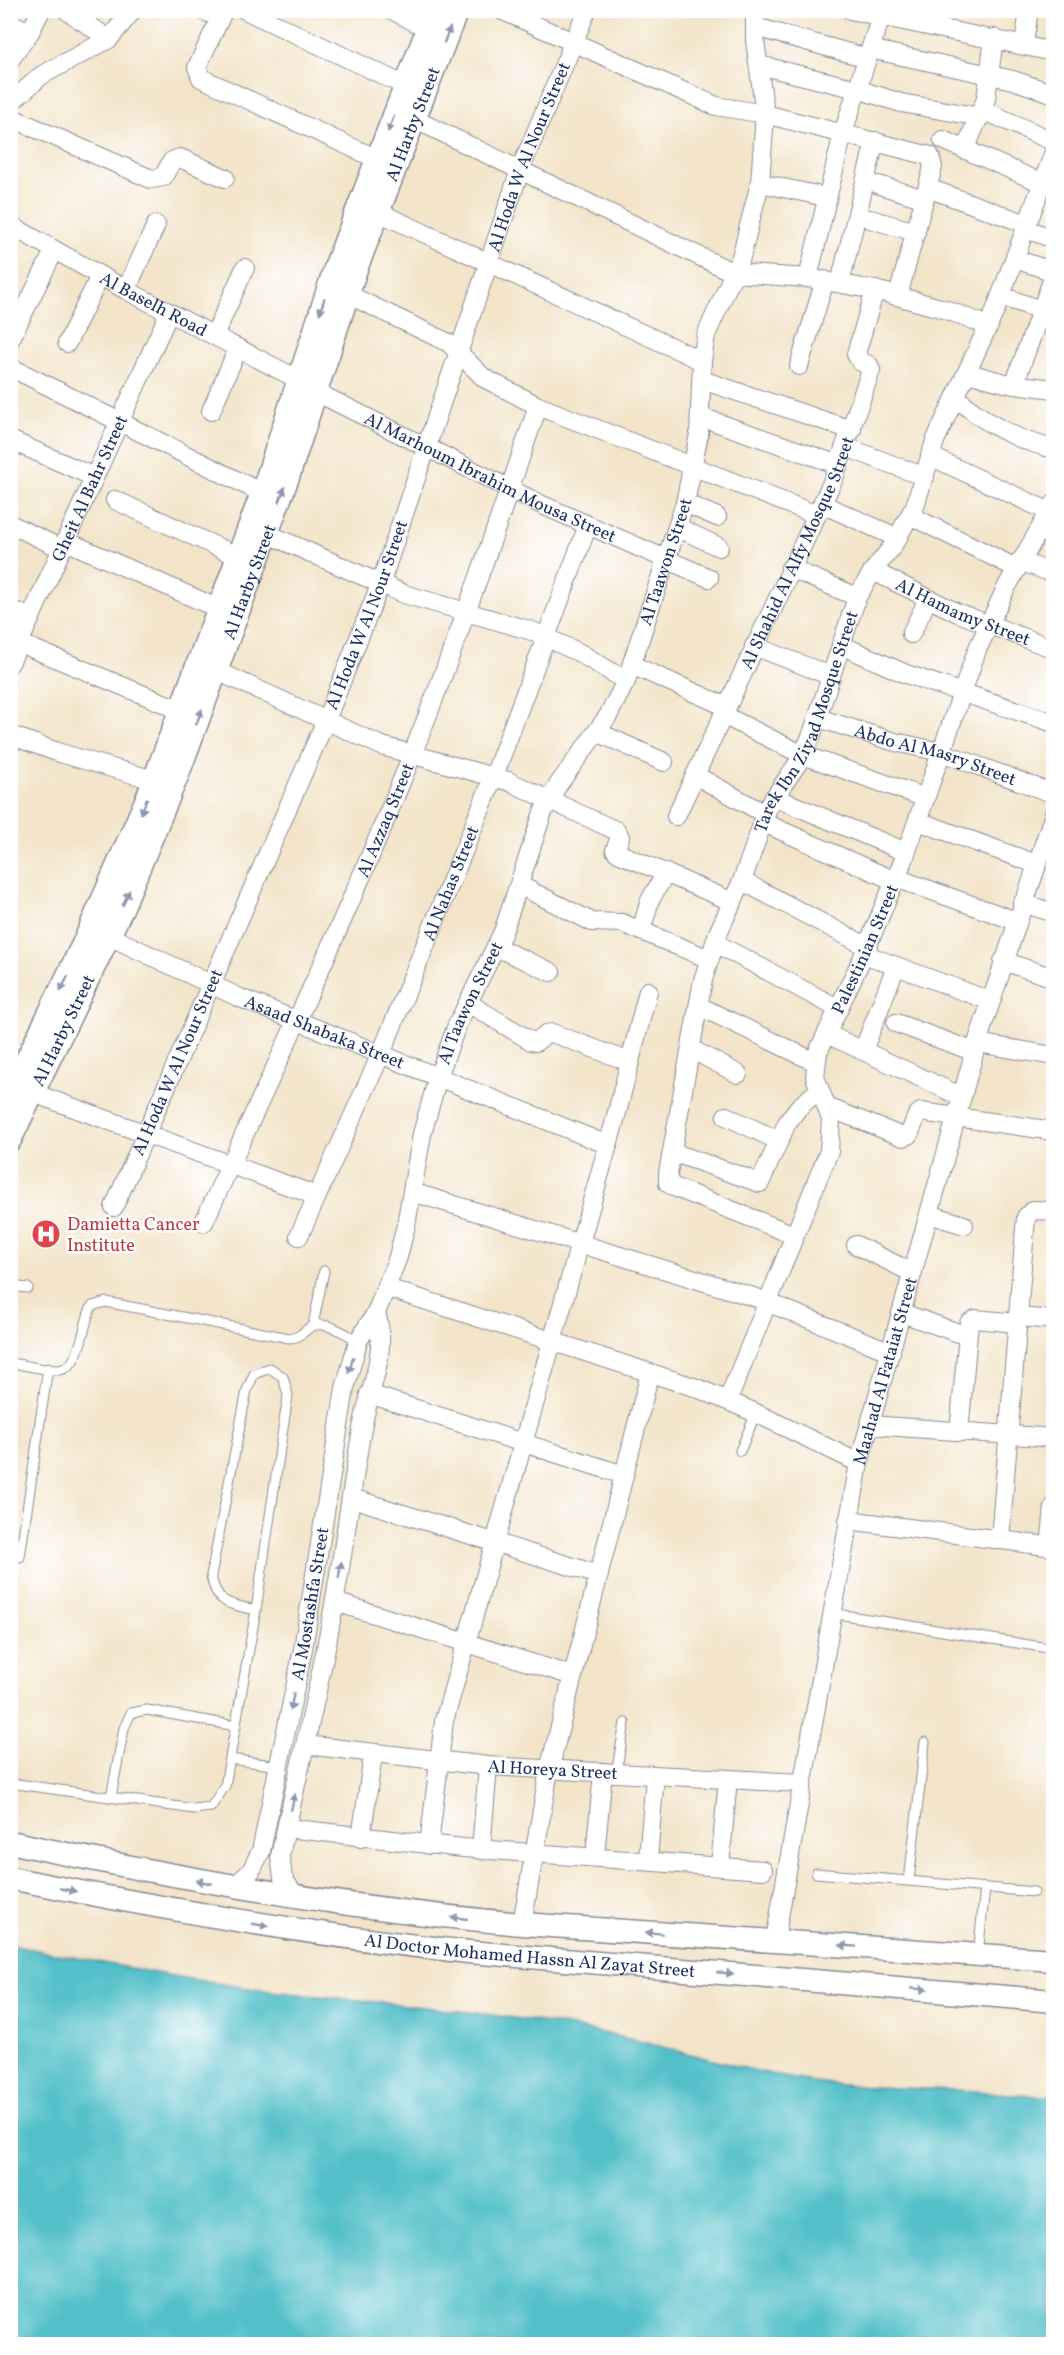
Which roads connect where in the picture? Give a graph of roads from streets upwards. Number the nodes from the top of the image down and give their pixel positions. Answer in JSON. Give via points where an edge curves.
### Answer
{"nodes":[{"id":1,"x":41,"y":10,"type":"edge"},
{"id":2,"x":66,"y":10,"type":"edge"},
{"id":3,"x":133,"y":10,"type":"edge"},
{"id":4,"x":202,"y":10,"type":"edge"},
{"id":5,"x":245,"y":10,"type":"edge"},
{"id":6,"x":393,"y":10,"type":"edge"},
{"id":7,"x":457,"y":10,"type":"edge"},
{"id":8,"x":501,"y":10,"type":"edge"},
{"id":9,"x":587,"y":10,"type":"edge"},
{"id":10,"x":850,"y":10,"type":"edge"},
{"id":11,"x":1029,"y":10,"type":"edge"},
{"id":12,"x":882,"y":13,"type":"edge"},
{"id":13,"x":222,"y":14,"type":"edge"},
{"id":14,"x":751,"y":16,"type":"edge"},
{"id":15,"x":432,"y":20,"type":"edge"},
{"id":16,"x":10,"y":23,"type":"edge"},
{"id":17,"x":30,"y":32,"type":"junction"},
{"id":18,"x":994,"y":38,"type":"junction"},
{"id":19,"x":109,"y":39,"type":"junction"},
{"id":20,"x":574,"y":43,"type":"junction"},
{"id":21,"x":1024,"y":44,"type":"junction"},
{"id":22,"x":1053,"y":52,"type":"edge"},
{"id":23,"x":869,"y":54,"type":"junction"},
{"id":24,"x":10,"y":60,"type":"edge"},
{"id":25,"x":759,"y":65,"type":"junction"},
{"id":26,"x":991,"y":76,"type":"junction"},
{"id":27,"x":406,"y":86,"type":"junction"},
{"id":28,"x":857,"y":89,"type":"junction"},
{"id":29,"x":1053,"y":94,"type":"edge"},
{"id":30,"x":10,"y":103,"type":"edge"},
{"id":31,"x":982,"y":113,"type":"junction"},
{"id":32,"x":765,"y":114,"type":"junction"},
{"id":33,"x":10,"y":117,"type":"edge"},
{"id":34,"x":414,"y":119,"type":"junction"},
{"id":35,"x":843,"y":133,"type":"junction"},
{"id":36,"x":943,"y":140,"type":"dead end"},
{"id":37,"x":875,"y":141,"type":"junction"},
{"id":38,"x":1053,"y":142,"type":"edge"},
{"id":39,"x":965,"y":150,"type":"junction"},
{"id":40,"x":377,"y":159,"type":"junction"},
{"id":41,"x":1052,"y":160,"type":"edge"},
{"id":42,"x":520,"y":170,"type":"junction"},
{"id":43,"x":225,"y":178,"type":"dead end"},
{"id":44,"x":760,"y":183,"type":"junction"},
{"id":45,"x":1042,"y":183,"type":"junction"},
{"id":46,"x":879,"y":185,"type":"dead end"},
{"id":47,"x":926,"y":193,"type":"junction"},
{"id":48,"x":826,"y":197,"type":"junction"},
{"id":49,"x":378,"y":212,"type":"junction"},
{"id":50,"x":870,"y":219,"type":"dead end"},
{"id":51,"x":10,"y":225,"type":"edge"},
{"id":52,"x":156,"y":225,"type":"dead end"},
{"id":53,"x":1026,"y":226,"type":"junction"},
{"id":54,"x":916,"y":232,"type":"junction"},
{"id":55,"x":1053,"y":239,"type":"edge"},
{"id":56,"x":356,"y":241,"type":"junction"},
{"id":57,"x":54,"y":250,"type":"junction"},
{"id":58,"x":1015,"y":259,"type":"junction"},
{"id":59,"x":489,"y":263,"type":"junction"},
{"id":60,"x":245,"y":268,"type":"dead end"},
{"id":61,"x":734,"y":273,"type":"junction"},
{"id":62,"x":1053,"y":274,"type":"edge"},
{"id":63,"x":100,"y":276,"type":"junction"},
{"id":64,"x":824,"y":281,"type":"junction"},
{"id":65,"x":126,"y":290,"type":"junction"},
{"id":66,"x":875,"y":290,"type":"junction"},
{"id":67,"x":347,"y":294,"type":"junction"},
{"id":68,"x":898,"y":296,"type":"junction"},
{"id":69,"x":1001,"y":296,"type":"junction"},
{"id":70,"x":1041,"y":310,"type":"junction"},
{"id":71,"x":169,"y":313,"type":"junction"},
{"id":72,"x":989,"y":326,"type":"junction"},
{"id":73,"x":214,"y":336,"type":"junction"},
{"id":74,"x":10,"y":340,"type":"edge"},
{"id":75,"x":67,"y":343,"type":"dead end"},
{"id":76,"x":238,"y":348,"type":"junction"},
{"id":77,"x":459,"y":352,"type":"junction"},
{"id":78,"x":702,"y":361,"type":"junction"},
{"id":79,"x":799,"y":366,"type":"dead end"},
{"id":80,"x":10,"y":367,"type":"edge"},
{"id":81,"x":968,"y":373,"type":"junction"},
{"id":82,"x":702,"y":380,"type":"junction"},
{"id":83,"x":1014,"y":385,"type":"junction"},
{"id":84,"x":308,"y":386,"type":"junction"},
{"id":85,"x":1053,"y":389,"type":"edge"},
{"id":86,"x":956,"y":397,"type":"junction"},
{"id":87,"x":538,"y":406,"type":"junction"},
{"id":88,"x":211,"y":411,"type":"dead end"},
{"id":89,"x":701,"y":417,"type":"junction"},
{"id":90,"x":120,"y":422,"type":"junction"},
{"id":91,"x":849,"y":438,"type":"junction"},
{"id":92,"x":10,"y":440,"type":"edge"},
{"id":93,"x":427,"y":447,"type":"junction"},
{"id":94,"x":1053,"y":449,"type":"edge"},
{"id":95,"x":930,"y":456,"type":"junction"},
{"id":96,"x":839,"y":465,"type":"junction"},
{"id":97,"x":694,"y":467,"type":"junction"},
{"id":98,"x":94,"y":477,"type":"junction"},
{"id":99,"x":925,"y":477,"type":"junction"},
{"id":100,"x":509,"y":488,"type":"junction"},
{"id":101,"x":262,"y":493,"type":"junction"},
{"id":102,"x":115,"y":500,"type":"dead end"},
{"id":103,"x":685,"y":503,"type":"junction"},
{"id":104,"x":819,"y":509,"type":"junction"},
{"id":105,"x":1052,"y":510,"type":"edge"},
{"id":106,"x":911,"y":516,"type":"junction"},
{"id":107,"x":717,"y":517,"type":"dead end"},
{"id":108,"x":10,"y":524,"type":"edge"},
{"id":109,"x":588,"y":525,"type":"junction"},
{"id":110,"x":677,"y":526,"type":"junction"},
{"id":111,"x":268,"y":534,"type":"junction"},
{"id":112,"x":898,"y":538,"type":"junction"},
{"id":113,"x":64,"y":545,"type":"junction"},
{"id":114,"x":719,"y":547,"type":"dead end"},
{"id":115,"x":238,"y":557,"type":"junction"},
{"id":116,"x":665,"y":558,"type":"junction"},
{"id":117,"x":1018,"y":564,"type":"junction"},
{"id":118,"x":790,"y":568,"type":"junction"},
{"id":119,"x":873,"y":571,"type":"junction"},
{"id":120,"x":1053,"y":573,"type":"edge"},
{"id":121,"x":709,"y":578,"type":"dead end"},
{"id":122,"x":380,"y":585,"type":"junction"},
{"id":123,"x":857,"y":597,"type":"junction"},
{"id":124,"x":928,"y":599,"type":"junction"},
{"id":125,"x":10,"y":609,"type":"edge"},
{"id":126,"x":467,"y":611,"type":"junction"},
{"id":127,"x":31,"y":618,"type":"junction"},
{"id":128,"x":220,"y":624,"type":"junction"},
{"id":129,"x":988,"y":625,"type":"junction"},
{"id":130,"x":911,"y":634,"type":"dead end"},
{"id":131,"x":547,"y":638,"type":"junction"},
{"id":132,"x":20,"y":643,"type":"junction"},
{"id":133,"x":841,"y":645,"type":"junction"},
{"id":134,"x":754,"y":646,"type":"junction"},
{"id":135,"x":1053,"y":649,"type":"edge"},
{"id":136,"x":10,"y":663,"type":"edge"},
{"id":137,"x":217,"y":671,"type":"junction"},
{"id":138,"x":629,"y":673,"type":"junction"},
{"id":139,"x":831,"y":676,"type":"junction"},
{"id":140,"x":961,"y":690,"type":"junction"},
{"id":141,"x":180,"y":710,"type":"junction"},
{"id":142,"x":725,"y":711,"type":"junction"},
{"id":143,"x":818,"y":718,"type":"junction"},
{"id":144,"x":326,"y":720,"type":"junction"},
{"id":145,"x":1053,"y":723,"type":"edge"},
{"id":146,"x":597,"y":732,"type":"junction"},
{"id":147,"x":10,"y":735,"type":"edge"},
{"id":148,"x":941,"y":753,"type":"junction"},
{"id":149,"x":803,"y":755,"type":"junction"},
{"id":150,"x":412,"y":756,"type":"junction"},
{"id":151,"x":664,"y":762,"type":"dead end"},
{"id":152,"x":695,"y":775,"type":"junction"},
{"id":153,"x":494,"y":776,"type":"junction"},
{"id":154,"x":154,"y":780,"type":"junction"},
{"id":155,"x":1053,"y":794,"type":"edge"},
{"id":156,"x":774,"y":797,"type":"junction"},
{"id":157,"x":926,"y":798,"type":"junction"},
{"id":158,"x":550,"y":799,"type":"junction"},
{"id":159,"x":1053,"y":814,"type":"edge"},
{"id":160,"x":676,"y":816,"type":"dead end"},
{"id":161,"x":764,"y":818,"type":"junction"},
{"id":162,"x":918,"y":821,"type":"junction"},
{"id":163,"x":1050,"y":835,"type":"edge"},
{"id":164,"x":906,"y":852,"type":"junction"},
{"id":165,"x":1036,"y":864,"type":"junction"},
{"id":166,"x":666,"y":873,"type":"junction"},
{"id":167,"x":896,"y":879,"type":"junction"},
{"id":168,"x":742,"y":881,"type":"junction"},
{"id":169,"x":519,"y":885,"type":"junction"},
{"id":170,"x":733,"y":902,"type":"junction"},
{"id":171,"x":1023,"y":903,"type":"junction"},
{"id":172,"x":1053,"y":913,"type":"edge"},
{"id":173,"x":1016,"y":921,"type":"junction"},
{"id":174,"x":641,"y":931,"type":"junction"},
{"id":175,"x":109,"y":936,"type":"junction"},
{"id":176,"x":496,"y":947,"type":"junction"},
{"id":177,"x":712,"y":951,"type":"junction"},
{"id":178,"x":866,"y":951,"type":"junction"},
{"id":179,"x":1003,"y":961,"type":"junction"},
{"id":180,"x":896,"y":966,"type":"junction"},
{"id":181,"x":551,"y":972,"type":"dead end"},
{"id":182,"x":1053,"y":978,"type":"edge"},
{"id":183,"x":210,"y":986,"type":"junction"},
{"id":184,"x":648,"y":991,"type":"dead end"},
{"id":185,"x":990,"y":1001,"type":"junction"},
{"id":186,"x":468,"y":1003,"type":"junction"},
{"id":187,"x":699,"y":1006,"type":"junction"},
{"id":188,"x":839,"y":1009,"type":"junction"},
{"id":189,"x":297,"y":1022,"type":"junction"},
{"id":190,"x":896,"y":1023,"type":"dead end"},
{"id":191,"x":827,"y":1034,"type":"junction"},
{"id":192,"x":976,"y":1048,"type":"junction"},
{"id":193,"x":691,"y":1049,"type":"junction"},
{"id":194,"x":863,"y":1051,"type":"junction"},
{"id":195,"x":381,"y":1054,"type":"junction"},
{"id":196,"x":1053,"y":1056,"type":"edge"},
{"id":197,"x":630,"y":1062,"type":"junction"},
{"id":198,"x":815,"y":1062,"type":"junction"},
{"id":199,"x":738,"y":1074,"type":"dead end"},
{"id":200,"x":438,"y":1077,"type":"junction"},
{"id":201,"x":819,"y":1090,"type":"junction"},
{"id":202,"x":33,"y":1093,"type":"junction"},
{"id":203,"x":10,"y":1094,"type":"edge"},
{"id":204,"x":962,"y":1097,"type":"junction"},
{"id":205,"x":827,"y":1107,"type":"junction"},
{"id":206,"x":726,"y":1116,"type":"dead end"},
{"id":207,"x":956,"y":1118,"type":"junction"},
{"id":208,"x":1053,"y":1131,"type":"edge"},
{"id":209,"x":146,"y":1134,"type":"junction"},
{"id":210,"x":10,"y":1140,"type":"edge"},
{"id":211,"x":778,"y":1141,"type":"junction"},
{"id":212,"x":608,"y":1145,"type":"junction"},
{"id":213,"x":672,"y":1152,"type":"junction"},
{"id":214,"x":231,"y":1164,"type":"junction"},
{"id":215,"x":412,"y":1192,"type":"junction"},
{"id":216,"x":317,"y":1196,"type":"junction"},
{"id":217,"x":114,"y":1207,"type":"dead end"},
{"id":218,"x":1053,"y":1211,"type":"edge"},
{"id":219,"x":929,"y":1214,"type":"junction"},
{"id":220,"x":204,"y":1222,"type":"dead end"},
{"id":221,"x":964,"y":1224,"type":"dead end"},
{"id":222,"x":794,"y":1235,"type":"junction"},
{"id":223,"x":299,"y":1236,"type":"dead end"},
{"id":224,"x":580,"y":1244,"type":"junction"},
{"id":225,"x":856,"y":1245,"type":"dead end"},
{"id":226,"x":913,"y":1273,"type":"junction"},
{"id":227,"x":387,"y":1288,"type":"junction"},
{"id":228,"x":767,"y":1301,"type":"junction"},
{"id":229,"x":376,"y":1313,"type":"junction"},
{"id":230,"x":902,"y":1313,"type":"junction"},
{"id":231,"x":1018,"y":1320,"type":"junction"},
{"id":232,"x":1053,"y":1320,"type":"edge"},
{"id":233,"x":967,"y":1336,"type":"junction"},
{"id":234,"x":552,"y":1341,"type":"junction"},
{"id":235,"x":891,"y":1352,"type":"junction"},
{"id":236,"x":650,"y":1373,"type":"junction"},
{"id":237,"x":369,"y":1394,"type":"junction"},
{"id":238,"x":728,"y":1400,"type":"junction"},
{"id":239,"x":870,"y":1425,"type":"junction"},
{"id":240,"x":959,"y":1432,"type":"junction"},
{"id":241,"x":1010,"y":1435,"type":"junction"},
{"id":242,"x":1053,"y":1438,"type":"edge"},
{"id":243,"x":523,"y":1443,"type":"junction"},
{"id":244,"x":859,"y":1463,"type":"junction"},
{"id":245,"x":624,"y":1475,"type":"junction"},
{"id":246,"x":352,"y":1498,"type":"junction"},
{"id":247,"x":1053,"y":1507,"type":"edge"},
{"id":248,"x":848,"y":1520,"type":"junction"},
{"id":249,"x":1000,"y":1540,"type":"junction"},
{"id":250,"x":495,"y":1542,"type":"junction"},
{"id":251,"x":1052,"y":1547,"type":"edge"},
{"id":252,"x":599,"y":1575,"type":"junction"},
{"id":253,"x":335,"y":1602,"type":"junction"},
{"id":254,"x":466,"y":1643,"type":"junction"},
{"id":255,"x":573,"y":1676,"type":"junction"},
{"id":256,"x":306,"y":1745,"type":"junction"},
{"id":257,"x":373,"y":1755,"type":"junction"},
{"id":258,"x":438,"y":1762,"type":"junction"},
{"id":259,"x":279,"y":1766,"type":"junction"},
{"id":260,"x":488,"y":1766,"type":"junction"},
{"id":261,"x":300,"y":1769,"type":"junction"},
{"id":262,"x":549,"y":1770,"type":"junction"},
{"id":263,"x":609,"y":1773,"type":"junction"},
{"id":264,"x":655,"y":1775,"type":"junction"},
{"id":265,"x":728,"y":1779,"type":"junction"},
{"id":266,"x":801,"y":1783,"type":"junction"},
{"id":267,"x":287,"y":1828,"type":"junction"},
{"id":268,"x":361,"y":1838,"type":"junction"},
{"id":269,"x":10,"y":1842,"type":"edge"},
{"id":270,"x":429,"y":1845,"type":"junction"},
{"id":271,"x":481,"y":1850,"type":"junction"},
{"id":272,"x":534,"y":1852,"type":"junction"},
{"id":273,"x":595,"y":1856,"type":"junction"},
{"id":274,"x":648,"y":1860,"type":"junction"},
{"id":275,"x":720,"y":1866,"type":"junction"},
{"id":276,"x":763,"y":1869,"type":"dead end"},
{"id":277,"x":10,"y":1878,"type":"edge"},
{"id":278,"x":234,"y":1887,"type":"junction"},
{"id":279,"x":296,"y":1897,"type":"junction"},
{"id":280,"x":522,"y":1924,"type":"junction"},
{"id":281,"x":775,"y":1941,"type":"junction"},
{"id":282,"x":1053,"y":1960,"type":"edge"},
{"id":283,"x":1053,"y":2001,"type":"edge"}],
"edges":[{"from":1,"to":17,"type":"street"},
{"from":2,"to":19,"type":"street"},
{"from":3,"to":19,"type":"street"},
{"from":4,"to":13,"type":"street"},
{"from":5,"to":27,"type":"street"},
{"from":6,"to":15,"type":"street"},
{"from":34,"to":7,"type":"street","name":"Al Harby Street","one_way":true},
{"from":8,"to":20,"type":"street"},
{"from":9,"to":20,"type":"street","name":"Al Hoda W Al Nour Street"},
{"from":10,"to":12,"type":"street"},
{"from":11,"to":21,"type":"street"},
{"from":12,"to":18,"type":"street"},
{"from":12,"to":23,"type":"street"},
{"from":13,"to":40,"type":"street","via":[[198,67],[201,78]]},
{"from":14,"to":23,"type":"street"},
{"from":14,"to":25,"type":"street","name":"Al Taawon Street"},
{"from":15,"to":27,"type":"street","name":"Al Harby Street"},
{"from":16,"to":17,"type":"street"},
{"from":17,"to":24,"type":"street"},
{"from":18,"to":21,"type":"street"},
{"from":18,"to":26,"type":"street"},
{"from":19,"to":30,"type":"street","via":[[42,75]]},
{"from":20,"to":32,"type":"street","via":[[705,103]]},
{"from":20,"to":42,"type":"street","name":"Al Hoda W Al Nour Street"},
{"from":21,"to":22,"type":"street"},
{"from":23,"to":26,"type":"street"},
{"from":23,"to":28,"type":"street"},
{"from":25,"to":28,"type":"street"},
{"from":25,"to":32,"type":"street","name":"Al Taawon Street"},
{"from":26,"to":29,"type":"street"},
{"from":26,"to":31,"type":"street"},
{"from":27,"to":40,"type":"street","name":"Al Harby Street","one_way":true},
{"from":28,"to":31,"type":"street","via":[[901,103]]},
{"from":28,"to":35,"type":"street"},
{"from":31,"to":38,"type":"street"},
{"from":31,"to":39,"type":"street"},
{"from":32,"to":35,"type":"street"},
{"from":32,"to":44,"type":"street","name":"Al Taawon Street"},
{"from":33,"to":43,"type":"street","via":[[151,179],[163,177],[172,161],[180,158]]},
{"from":34,"to":42,"type":"street"},
{"from":34,"to":49,"type":"street","name":"Al Harby Street"},
{"from":35,"to":37,"type":"street"},
{"from":35,"to":48,"type":"street"},
{"from":36,"to":39,"type":"street"},
{"from":37,"to":47,"type":"street","via":[[930,156],[934,165]]},
{"from":37,"to":64,"type":"street"},
{"from":39,"to":45,"type":"street"},
{"from":40,"to":56,"type":"street","name":"Al Harby Street"},
{"from":41,"to":45,"type":"street","name":"Tarek Ibn Ziyad Mosque Street"},
{"from":42,"to":59,"type":"street","name":"Al Hoda W Al Nour Street"},
{"from":42,"to":61,"type":"street"},
{"from":44,"to":48,"type":"street"},
{"from":44,"to":61,"type":"street","name":"Al Taawon Street","via":[[752,223]]},
{"from":45,"to":53,"type":"street","name":"Tarek Ibn Ziyad Mosque Street"},
{"from":46,"to":47,"type":"street"},
{"from":47,"to":53,"type":"street"},
{"from":47,"to":54,"type":"street"},
{"from":48,"to":64,"type":"street"},
{"from":49,"to":56,"type":"street","name":"Al Harby Street"},
{"from":49,"to":59,"type":"street"},
{"from":50,"to":54,"type":"street"},
{"from":51,"to":57,"type":"street","name":"Al Baselh Road"},
{"from":52,"to":65,"type":"street"},
{"from":53,"to":55,"type":"street"},
{"from":53,"to":58,"type":"street","name":"Tarek Ibn Ziyad Mosque Street"},
{"from":54,"to":68,"type":"street"},
{"from":56,"to":67,"type":"street","name":"Al Harby Street"},
{"from":56,"to":84,"type":"street","name":"Al Harby Street","one_way":true},
{"from":57,"to":63,"type":"street","name":"Al Baselh Road"},
{"from":57,"to":74,"type":"street"},
{"from":58,"to":62,"type":"street"},
{"from":58,"to":69,"type":"street","name":"Tarek Ibn Ziyad Mosque Street"},
{"from":59,"to":77,"type":"street","name":"Al Hoda W Al Nour Street"},
{"from":59,"to":78,"type":"street"},
{"from":60,"to":73,"type":"street"},
{"from":61,"to":64,"type":"street"},
{"from":61,"to":78,"type":"street","name":"Al Taawon Street","via":[[710,322]]},
{"from":62,"to":70,"type":"street"},
{"from":63,"to":65,"type":"street","name":"Al Baselh Road"},
{"from":63,"to":75,"type":"street"},
{"from":64,"to":66,"type":"street"},
{"from":64,"to":79,"type":"street"},
{"from":65,"to":71,"type":"street","name":"Al Baselh Road"},
{"from":66,"to":68,"type":"street"},
{"from":66,"to":91,"type":"street","name":"Al Shahid Al Alfy Mosque Street","via":[[856,354],[871,370]]},
{"from":67,"to":77,"type":"street","via":[[443,339]]},
{"from":67,"to":84,"type":"street","name":"Al Harby Street"},
{"from":68,"to":72,"type":"street"},
{"from":69,"to":70,"type":"street"},
{"from":69,"to":72,"type":"street","name":"Tarek Ibn Ziyad Mosque Street"},
{"from":70,"to":83,"type":"street"},
{"from":71,"to":73,"type":"street","name":"Al Baselh Road"},
{"from":71,"to":90,"type":"street","name":"Gheit Al Bahr Street"},
{"from":72,"to":81,"type":"street","name":"Tarek Ibn Ziyad Mosque Street"},
{"from":73,"to":76,"type":"street","name":"Al Baselh Road"},
{"from":76,"to":84,"type":"street","name":"Al Baselh Road"},
{"from":76,"to":88,"type":"street"},
{"from":77,"to":87,"type":"street","via":[[484,378]]},
{"from":77,"to":93,"type":"street","name":"Al Hoda W Al Nour Street"},
{"from":78,"to":82,"type":"street","name":"Al Taawon Street"},
{"from":80,"to":90,"type":"street"},
{"from":81,"to":83,"type":"street"},
{"from":81,"to":86,"type":"street","name":"Tarek Ibn Ziyad Mosque Street"},
{"from":82,"to":89,"type":"street","name":"Al Taawon Street"},
{"from":82,"to":91,"type":"street"},
{"from":83,"to":85,"type":"street"},
{"from":84,"to":93,"type":"street","name":"Al Marhoum Ibrahim Mousa Street"},
{"from":84,"to":101,"type":"street","name":"Al Harby Street"},
{"from":111,"to":84,"type":"street","name":"Al Harby Street","one_way":true},
{"from":86,"to":94,"type":"street","via":[[980,418],[1008,434]]},
{"from":86,"to":95,"type":"street","name":"Tarek Ibn Ziyad Mosque Street"},
{"from":87,"to":97,"type":"street"},
{"from":87,"to":100,"type":"street","name":"Al Azzaq Street"},
{"from":89,"to":96,"type":"street"},
{"from":89,"to":97,"type":"street","name":"Al Taawon Street"},
{"from":90,"to":98,"type":"street","name":"Gheit Al Bahr Street"},
{"from":90,"to":101,"type":"street"},
{"from":91,"to":96,"type":"street","name":"Al Shahid Al Alfy Mosque Street"},
{"from":91,"to":99,"type":"street"},
{"from":92,"to":98,"type":"street"},
{"from":93,"to":100,"type":"street","name":"Al Marhoum Ibrahim Mousa Street"},
{"from":93,"to":122,"type":"street","name":"Al Hoda W Al Nour Street"},
{"from":95,"to":99,"type":"street","name":"Tarek Ibn Ziyad Mosque Street"},
{"from":95,"to":105,"type":"street"},
{"from":96,"to":104,"type":"street","name":"Al Shahid Al Alfy Mosque Street"},
{"from":97,"to":103,"type":"street","name":"Al Taawon Street"},
{"from":97,"to":104,"type":"street"},
{"from":98,"to":113,"type":"street","name":"Gheit Al Bahr Street"},
{"from":99,"to":106,"type":"street","name":"Tarek Ibn Ziyad Mosque Street"},
{"from":100,"to":109,"type":"street","name":"Al Marhoum Ibrahim Mousa Street"},
{"from":100,"to":126,"type":"street","name":"Al Azzaq Street"},
{"from":101,"to":115,"type":"street","name":"Al Harby Street"},
{"from":102,"to":115,"type":"street"},
{"from":103,"to":107,"type":"street"},
{"from":103,"to":110,"type":"street","name":"Al Taawon Street"},
{"from":104,"to":112,"type":"street"},
{"from":104,"to":118,"type":"street","name":"Al Shahid Al Alfy Mosque Street"},
{"from":105,"to":117,"type":"street","name":"Palestinian Street"},
{"from":106,"to":112,"type":"street","name":"Tarek Ibn Ziyad Mosque Street"},
{"from":106,"to":117,"type":"street"},
{"from":108,"to":113,"type":"street"},
{"from":109,"to":116,"type":"street","name":"Al Marhoum Ibrahim Mousa Street"},
{"from":109,"to":131,"type":"street","name":"Al Nahas Street"},
{"from":110,"to":114,"type":"street"},
{"from":110,"to":116,"type":"street","name":"Al Taawon Street"},
{"from":111,"to":122,"type":"street"},
{"from":111,"to":128,"type":"street","name":"Al Harby Street"},
{"from":112,"to":119,"type":"street","name":"Tarek Ibn Ziyad Mosque Street"},
{"from":113,"to":127,"type":"street","name":"Gheit Al Bahr Street"},
{"from":113,"to":128,"type":"street"},
{"from":115,"to":128,"type":"street","name":"Al Harby Street"},
{"from":116,"to":121,"type":"street","name":"Al Marhoum Ibrahim Mousa Street"},
{"from":116,"to":138,"type":"street","name":"Al Taawon Street"},
{"from":117,"to":120,"type":"street"},
{"from":117,"to":129,"type":"street","name":"Palestinian Street"},
{"from":118,"to":123,"type":"street"},
{"from":118,"to":134,"type":"street","name":"Al Shahid Al Alfy Mosque Street"},
{"from":119,"to":123,"type":"street","name":"Tarek Ibn Ziyad Mosque Street"},
{"from":119,"to":124,"type":"street","name":"Al Hamamy Street"},
{"from":122,"to":126,"type":"street"},
{"from":122,"to":144,"type":"street","name":"Al Hoda W Al Nour Street"},
{"from":123,"to":133,"type":"street","name":"Tarek Ibn Ziyad Mosque Street"},
{"from":124,"to":129,"type":"street","name":"Al Hamamy Street"},
{"from":124,"to":130,"type":"street"},
{"from":125,"to":127,"type":"street"},
{"from":126,"to":131,"type":"street"},
{"from":126,"to":150,"type":"street","name":"Al Azzaq Street"},
{"from":127,"to":132,"type":"street","name":"Gheit Al Bahr Street"},
{"from":128,"to":137,"type":"street","name":"Al Harby Street"},
{"from":128,"to":141,"type":"street","name":"Al Harby Street"},
{"from":129,"to":135,"type":"street","name":"Al Hamamy Street"},
{"from":129,"to":140,"type":"street","name":"Palestinian Street"},
{"from":131,"to":138,"type":"street"},
{"from":131,"to":153,"type":"street","name":"Al Nahas Street"},
{"from":132,"to":136,"type":"street","name":"Gheit Al Bahr Street"},
{"from":132,"to":141,"type":"street"},
{"from":133,"to":139,"type":"street","name":"Tarek Ibn Ziyad Mosque Street"},
{"from":133,"to":140,"type":"street","via":[[906,674]]},
{"from":134,"to":139,"type":"street"},
{"from":134,"to":142,"type":"street","name":"Al Shahid Al Alfy Mosque Street"},
{"from":137,"to":144,"type":"street"},
{"from":175,"to":137,"type":"street","name":"Al Harby Street","one_way":true},
{"from":138,"to":142,"type":"street"},
{"from":138,"to":146,"type":"street","name":"Al Taawon Street"},
{"from":139,"to":143,"type":"street","name":"Tarek Ibn Ziyad Mosque Street"},
{"from":140,"to":145,"type":"street"},
{"from":140,"to":148,"type":"street","name":"Palestinian Street"},
{"from":141,"to":154,"type":"street","name":"Al Harby Street"},
{"from":142,"to":149,"type":"street"},
{"from":142,"to":152,"type":"street","name":"Al Shahid Al Alfy Mosque Street"},
{"from":143,"to":148,"type":"street","name":"Abdo Al Masry Street"},
{"from":143,"to":149,"type":"street","name":"Tarek Ibn Ziyad Mosque Street"},
{"from":144,"to":150,"type":"street","via":[[367,741]]},
{"from":144,"to":183,"type":"street","name":"Al Hoda W Al Nour Street"},
{"from":146,"to":151,"type":"street"},
{"from":146,"to":158,"type":"street","name":"Al Taawon Street"},
{"from":147,"to":154,"type":"street"},
{"from":148,"to":155,"type":"street","name":"Abdo Al Masry Street"},
{"from":148,"to":157,"type":"street","name":"Palestinian Street"},
{"from":149,"to":156,"type":"street","name":"Tarek Ibn Ziyad Mosque Street"},
{"from":149,"to":157,"type":"street"},
{"from":150,"to":153,"type":"street"},
{"from":150,"to":189,"type":"street","name":"Al Azzaq Street"},
{"from":152,"to":160,"type":"street","name":"Al Shahid Al Alfy Mosque Street"},
{"from":152,"to":161,"type":"street"},
{"from":153,"to":158,"type":"street"},
{"from":153,"to":195,"type":"street","name":"Al Nahas Street"},
{"from":154,"to":203,"type":"street","name":"Al Harby Street","one_way":true,"via":[[90,930]]},
{"from":156,"to":161,"type":"street","name":"Tarek Ibn Ziyad Mosque Street"},
{"from":156,"to":164,"type":"street"},
{"from":157,"to":162,"type":"street","name":"Palestinian Street"},
{"from":158,"to":166,"type":"street","via":[[617,831],[618,853]]},
{"from":158,"to":169,"type":"street","name":"Al Taawon Street"},
{"from":159,"to":163,"type":"street","name":"Maahad Al Fataiat Street"},
{"from":161,"to":167,"type":"street"},
{"from":161,"to":168,"type":"street","name":"Tarek Ibn Ziyad Mosque Street"},
{"from":162,"to":164,"type":"street","name":"Palestinian Street"},
{"from":162,"to":165,"type":"street"},
{"from":163,"to":165,"type":"street","name":"Maahad Al Fataiat Street"},
{"from":164,"to":167,"type":"street","name":"Palestinian Street"},
{"from":165,"to":171,"type":"street","name":"Maahad Al Fataiat Street"},
{"from":166,"to":170,"type":"street"},
{"from":166,"to":174,"type":"street","via":[[650,900]]},
{"from":167,"to":173,"type":"street"},
{"from":167,"to":178,"type":"street","name":"Palestinian Street"},
{"from":168,"to":170,"type":"street","name":"Tarek Ibn Ziyad Mosque Street"},
{"from":168,"to":178,"type":"street"},
{"from":169,"to":174,"type":"street","via":[[592,922],[622,923]]},
{"from":169,"to":176,"type":"street","name":"Al Taawon Street"},
{"from":170,"to":177,"type":"street","name":"Tarek Ibn Ziyad Mosque Street"},
{"from":171,"to":172,"type":"street"},
{"from":171,"to":173,"type":"street","name":"Maahad Al Fataiat Street"},
{"from":173,"to":179,"type":"street","name":"Maahad Al Fataiat Street"},
{"from":174,"to":177,"type":"street"},
{"from":175,"to":183,"type":"street","name":"Asaad Shabaka Street"},
{"from":175,"to":202,"type":"street","name":"Al Harby Street"},
{"from":176,"to":181,"type":"street"},
{"from":176,"to":186,"type":"street","name":"Al Taawon Street"},
{"from":177,"to":187,"type":"street","name":"Tarek Ibn Ziyad Mosque Street"},
{"from":177,"to":188,"type":"street"},
{"from":178,"to":180,"type":"street"},
{"from":178,"to":188,"type":"street","name":"Palestinian Street"},
{"from":179,"to":182,"type":"street"},
{"from":179,"to":185,"type":"street","name":"Maahad Al Fataiat Street"},
{"from":180,"to":185,"type":"street"},
{"from":180,"to":194,"type":"street"},
{"from":183,"to":189,"type":"street","name":"Asaad Shabaka Street"},
{"from":183,"to":209,"type":"street","name":"Al Hoda W Al Nour Street"},
{"from":184,"to":197,"type":"street"},
{"from":185,"to":192,"type":"street","name":"Maahad Al Fataiat Street"},
{"from":186,"to":197,"type":"street","via":[[534,1042],[552,1033]]},
{"from":186,"to":200,"type":"street","name":"Al Taawon Street"},
{"from":187,"to":193,"type":"street","name":"Tarek Ibn Ziyad Mosque Street"},
{"from":187,"to":198,"type":"street"},
{"from":188,"to":191,"type":"street","name":"Palestinian Street"},
{"from":189,"to":195,"type":"street","name":"Asaad Shabaka Street"},
{"from":189,"to":214,"type":"street","name":"Al Azzaq Street"},
{"from":190,"to":192,"type":"street"},
{"from":191,"to":194,"type":"street"},
{"from":191,"to":198,"type":"street","name":"Palestinian Street"},
{"from":192,"to":196,"type":"street"},
{"from":192,"to":204,"type":"street","name":"Maahad Al Fataiat Street"},
{"from":193,"to":199,"type":"street"},
{"from":193,"to":213,"type":"street","name":"Tarek Ibn Ziyad Mosque Street"},
{"from":194,"to":204,"type":"street"},
{"from":195,"to":200,"type":"street","name":"Asaad Shabaka Street"},
{"from":195,"to":216,"type":"street","name":"Al Nahas Street"},
{"from":197,"to":212,"type":"street"},
{"from":198,"to":201,"type":"street"},
{"from":200,"to":212,"type":"street","name":"Asaad Shabaka Street"},
{"from":200,"to":215,"type":"street","name":"Al Mostashfa Street","via":[[422,1134]]},
{"from":201,"to":205,"type":"street"},
{"from":201,"to":211,"type":"street","via":[[792,1115]]},
{"from":202,"to":209,"type":"street"},
{"from":202,"to":210,"type":"street","name":"Al Harby Street"},
{"from":204,"to":207,"type":"street","name":"Maahad Al Fataiat Street"},
{"from":205,"to":207,"type":"street","via":[[903,1137],[911,1133],[919,1113]]},
{"from":205,"to":222,"type":"street","via":[[832,1126],[829,1151]]},
{"from":206,"to":211,"type":"street"},
{"from":207,"to":208,"type":"street"},
{"from":207,"to":219,"type":"street","name":"Maahad Al Fataiat Street"},
{"from":209,"to":214,"type":"street"},
{"from":209,"to":217,"type":"street","name":"Al Hoda W Al Nour Street"},
{"from":211,"to":213,"type":"street","via":[[763,1180],[756,1184]]},
{"from":212,"to":224,"type":"street"},
{"from":213,"to":222,"type":"street","name":"Tarek Ibn Ziyad Mosque Street","via":[[667,1178],[671,1186]]},
{"from":214,"to":216,"type":"street"},
{"from":214,"to":220,"type":"street","name":"Al Azzaq Street"},
{"from":215,"to":224,"type":"street"},
{"from":215,"to":227,"type":"street","name":"Al Mostashfa Street"},
{"from":216,"to":223,"type":"street","name":"Al Nahas Street"},
{"from":218,"to":231,"type":"street","via":[[1034,1210],[1026,1217]]},
{"from":219,"to":221,"type":"street"},
{"from":219,"to":226,"type":"street","name":"Maahad Al Fataiat Street"},
{"from":222,"to":228,"type":"street"},
{"from":224,"to":228,"type":"street"},
{"from":224,"to":234,"type":"street"},
{"from":225,"to":226,"type":"street"},
{"from":226,"to":230,"type":"street","name":"Maahad Al Fataiat Street"},
{"from":227,"to":229,"type":"street","name":"Al Mostashfa Street"},
{"from":227,"to":234,"type":"street"},
{"from":228,"to":235,"type":"street"},
{"from":228,"to":238,"type":"street"},
{"from":229,"to":237,"type":"street","name":"Al Mostashfa Street","via":[[381,1346]]},
{"from":229,"to":259,"type":"street","name":"Al Mostashfa Street","one_way":true,"via":[[358,1341],[341,1404],[308,1619]]},
{"from":230,"to":233,"type":"street"},
{"from":230,"to":235,"type":"street","name":"Maahad Al Fataiat Street"},
{"from":231,"to":232,"type":"street"},
{"from":231,"to":233,"type":"street","via":[[974,1320],[968,1325]]},
{"from":231,"to":241,"type":"street"},
{"from":233,"to":240,"type":"street"},
{"from":234,"to":236,"type":"street"},
{"from":234,"to":243,"type":"street"},
{"from":235,"to":239,"type":"street","name":"Maahad Al Fataiat Street"},
{"from":236,"to":238,"type":"street"},
{"from":236,"to":245,"type":"street"},
{"from":237,"to":243,"type":"street"},
{"from":237,"to":246,"type":"street","name":"Al Mostashfa Street"},
{"from":238,"to":244,"type":"street"},
{"from":239,"to":240,"type":"street"},
{"from":239,"to":244,"type":"street","name":"Maahad Al Fataiat Street"},
{"from":240,"to":241,"type":"street"},
{"from":241,"to":242,"type":"street"},
{"from":241,"to":249,"type":"street"},
{"from":243,"to":245,"type":"street"},
{"from":243,"to":250,"type":"street"},
{"from":244,"to":248,"type":"street","name":"Maahad Al Fataiat Street"},
{"from":245,"to":252,"type":"street"},
{"from":246,"to":250,"type":"street"},
{"from":253,"to":246,"type":"street","name":"Al Mostashfa Street","one_way":true},
{"from":247,"to":251,"type":"street"},
{"from":248,"to":249,"type":"street"},
{"from":248,"to":266,"type":"street","name":"Maahad Al Fataiat Street"},
{"from":249,"to":251,"type":"street"},
{"from":250,"to":252,"type":"street"},
{"from":250,"to":254,"type":"street"},
{"from":252,"to":255,"type":"street"},
{"from":253,"to":254,"type":"street"},
{"from":253,"to":256,"type":"street","name":"Al Mostashfa Street"},
{"from":254,"to":255,"type":"street"},
{"from":254,"to":258,"type":"street"},
{"from":255,"to":262,"type":"street"},
{"from":256,"to":257,"type":"street","name":"Al Horeya Street"},
{"from":256,"to":261,"type":"street","name":"Al Mostashfa Street"},
{"from":257,"to":258,"type":"street","name":"Al Horeya Street"},
{"from":257,"to":268,"type":"street"},
{"from":258,"to":260,"type":"street","name":"Al Horeya Street"},
{"from":258,"to":270,"type":"street"},
{"from":259,"to":261,"type":"street"},
{"from":259,"to":278,"type":"street","name":"Al Mostashfa Street","via":[[259,1858]]},
{"from":260,"to":262,"type":"street","name":"Al Horeya Street"},
{"from":260,"to":271,"type":"street"},
{"from":267,"to":261,"type":"street","name":"Al Mostashfa Street","one_way":true},
{"from":262,"to":263,"type":"street","name":"Al Horeya Street"},
{"from":262,"to":272,"type":"street"},
{"from":263,"to":264,"type":"street","name":"Al Horeya Street"},
{"from":263,"to":273,"type":"street"},
{"from":264,"to":265,"type":"street","name":"Al Horeya Street"},
{"from":264,"to":274,"type":"street"},
{"from":265,"to":266,"type":"street","name":"Al Horeya Street"},
{"from":265,"to":275,"type":"street"},
{"from":266,"to":281,"type":"street","name":"Maahad Al Fataiat Street"},
{"from":267,"to":268,"type":"street"},
{"from":267,"to":279,"type":"street","name":"Al Mostashfa Street","via":[[280,1863],[286,1885]]},
{"from":268,"to":270,"type":"street"},
{"from":278,"to":269,"type":"street","name":"Al Doctor Mohamed Hassn Al Zayat Street","one_way":true},
{"from":270,"to":271,"type":"street"},
{"from":271,"to":272,"type":"street"},
{"from":272,"to":273,"type":"street"},
{"from":272,"to":280,"type":"street"},
{"from":273,"to":274,"type":"street"},
{"from":274,"to":275,"type":"street"},
{"from":275,"to":276,"type":"street"},
{"from":277,"to":283,"type":"street","name":"Al Doctor Mohamed Hassn Al Zayat Street","one_way":true,"via":[[194,1914],[377,1942]]},
{"from":278,"to":279,"type":"street","name":"Al Doctor Mohamed Hassn Al Zayat Street"},
{"from":280,"to":279,"type":"street","name":"Al Doctor Mohamed Hassn Al Zayat Street","one_way":true},
{"from":281,"to":280,"type":"street","name":"Al Doctor Mohamed Hassn Al Zayat Street","one_way":true},
{"from":282,"to":281,"type":"street","name":"Al Doctor Mohamed Hassn Al Zayat Street","one_way":true}]}
